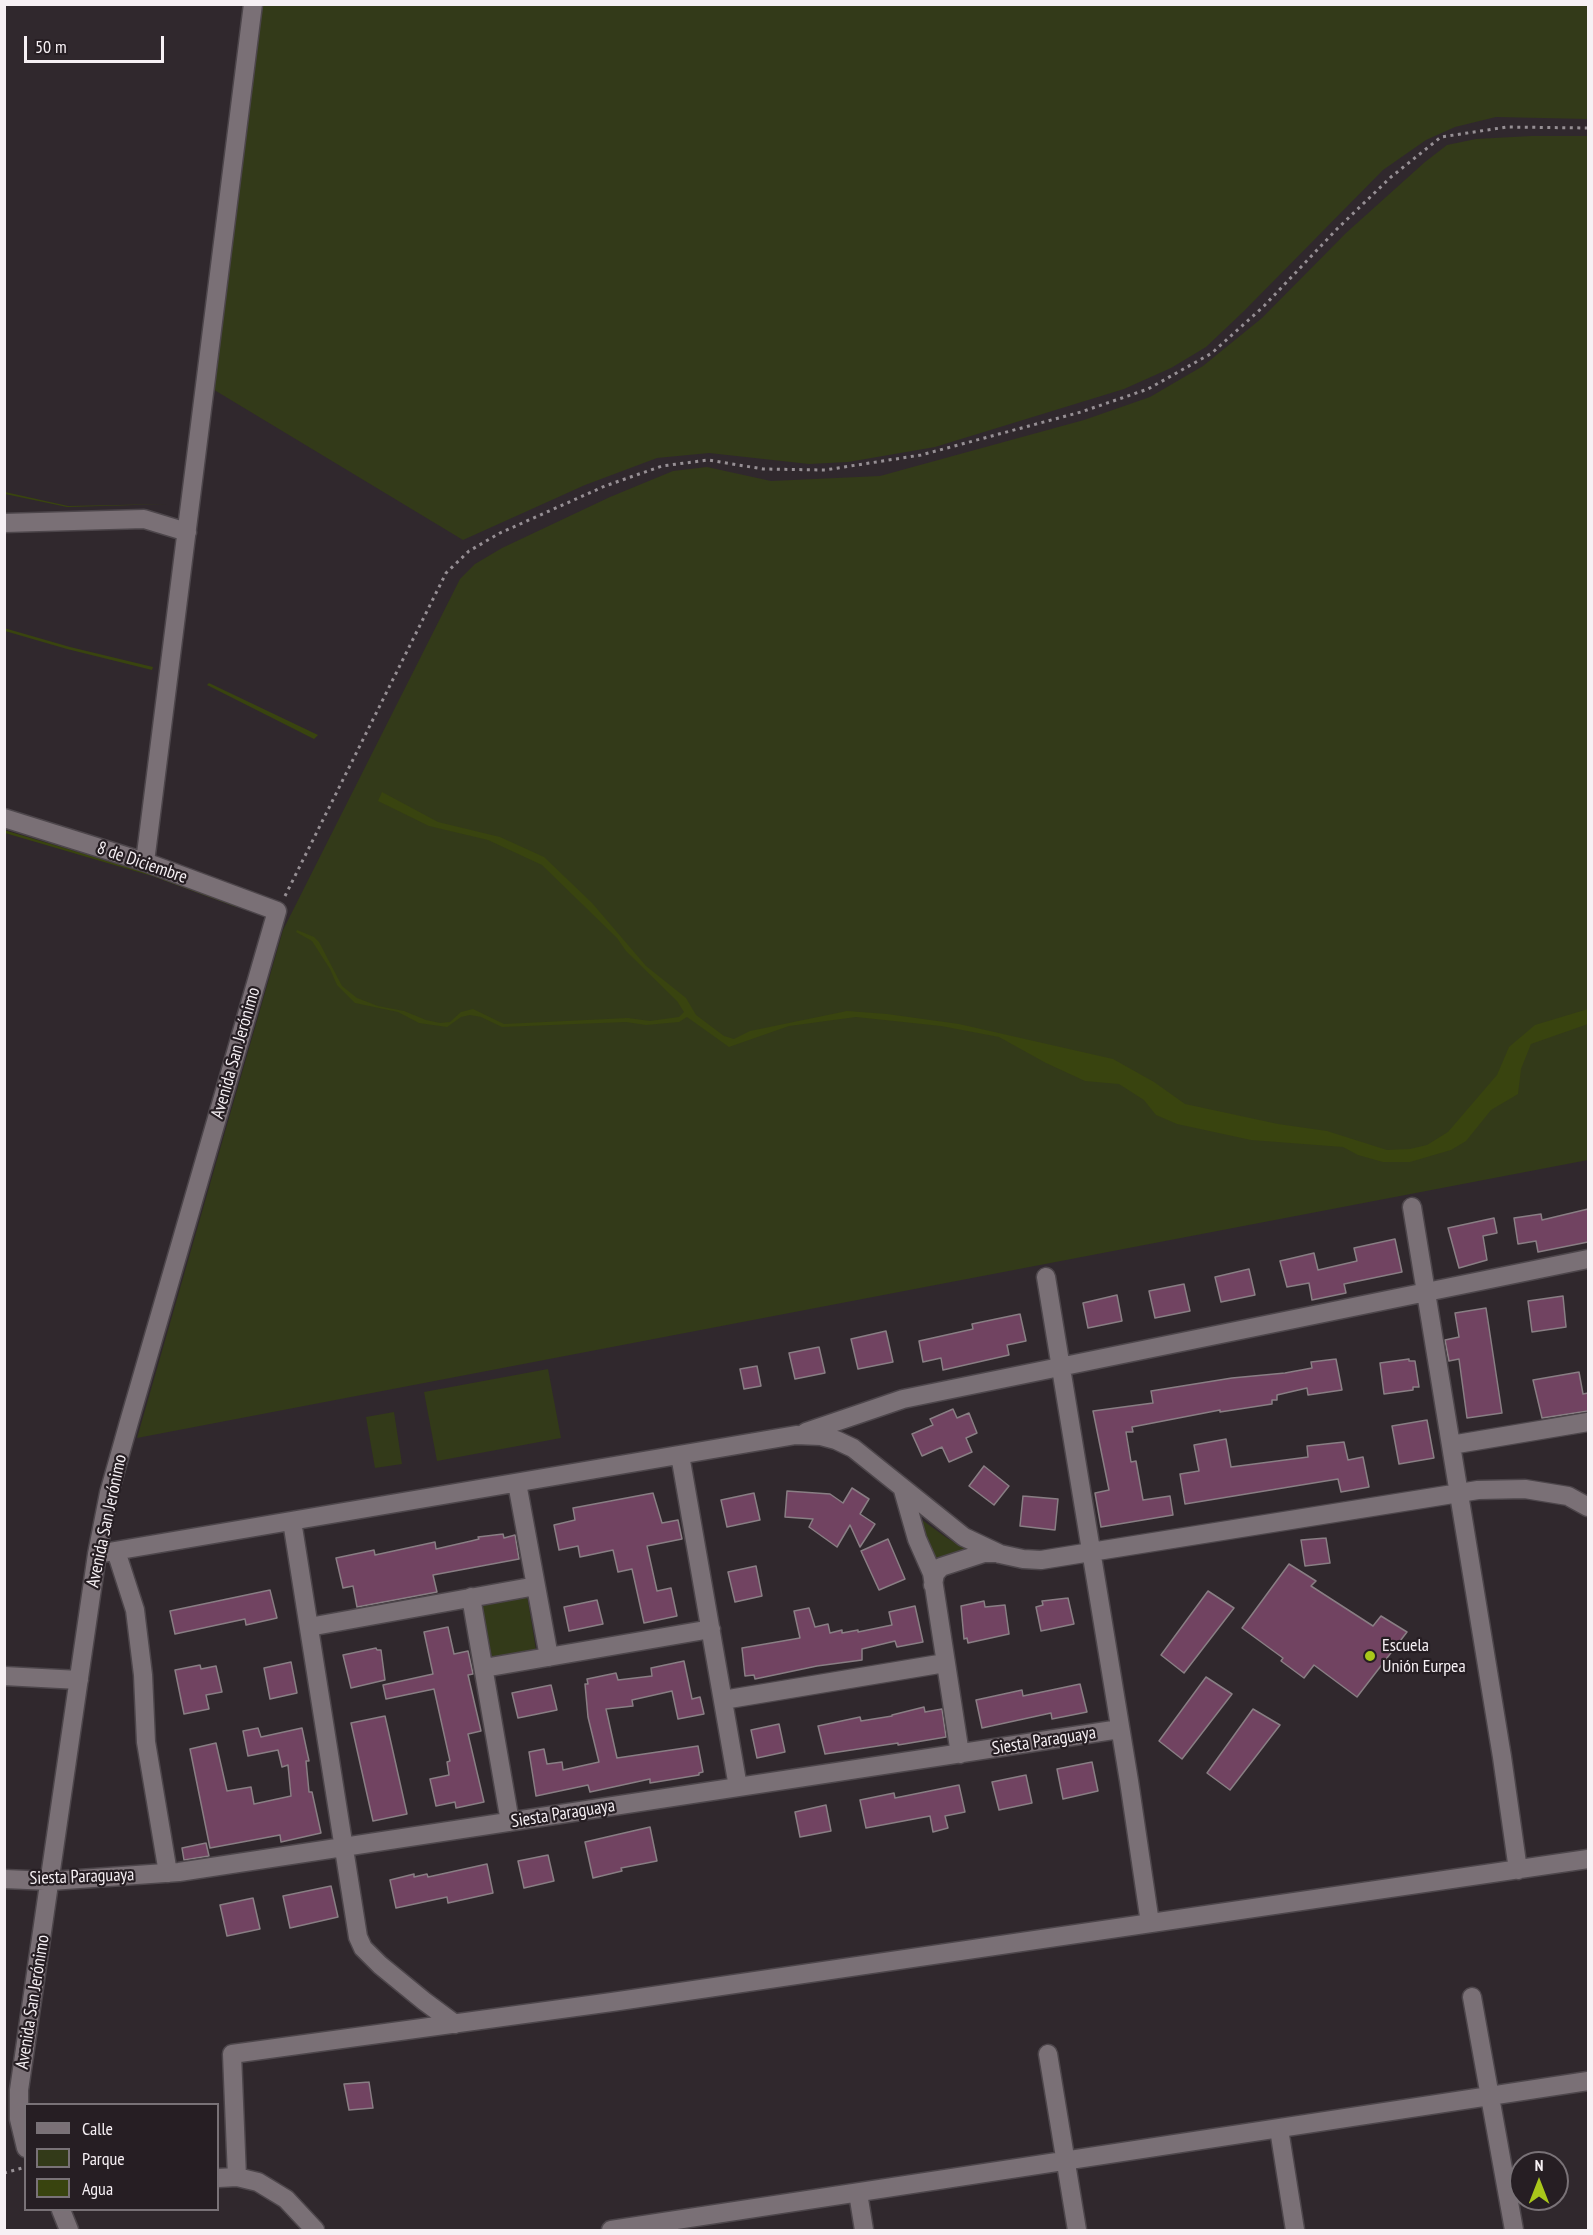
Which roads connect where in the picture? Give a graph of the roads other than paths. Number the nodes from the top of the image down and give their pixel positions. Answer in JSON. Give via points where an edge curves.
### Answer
{"nodes":[{"id":1,"x":253,"y":4,"type":"edge"},
{"id":2,"x":4,"y":523,"type":"edge"},
{"id":3,"x":187,"y":532,"type":"junction"},
{"id":4,"x":4,"y":818,"type":"edge"},
{"id":5,"x":145,"y":862,"type":"junction"},
{"id":6,"x":277,"y":911,"type":"joint"},
{"id":7,"x":1412,"y":1207,"type":"dead end"},
{"id":8,"x":1588,"y":1259,"type":"edge"},
{"id":9,"x":1046,"y":1277,"type":"dead end"},
{"id":10,"x":1425,"y":1292,"type":"junction"},
{"id":11,"x":1061,"y":1367,"type":"junction"},
{"id":12,"x":1588,"y":1422,"type":"edge"},
{"id":13,"x":796,"y":1435,"type":"junction"},
{"id":14,"x":1451,"y":1445,"type":"junction"},
{"id":15,"x":680,"y":1455,"type":"junction"},
{"id":16,"x":517,"y":1483,"type":"junction"},
{"id":17,"x":903,"y":1490,"type":"junction"},
{"id":18,"x":1459,"y":1493,"type":"junction"},
{"id":19,"x":1588,"y":1508,"type":"edge"},
{"id":20,"x":292,"y":1521,"type":"junction"},
{"id":21,"x":117,"y":1551,"type":"junction"},
{"id":22,"x":1091,"y":1552,"type":"junction"},
{"id":23,"x":97,"y":1554,"type":"junction"},
{"id":24,"x":1000,"y":1554,"type":"junction"},
{"id":25,"x":933,"y":1585,"type":"junction"},
{"id":26,"x":536,"y":1586,"type":"junction"},
{"id":27,"x":471,"y":1597,"type":"junction"},
{"id":28,"x":309,"y":1627,"type":"junction"},
{"id":29,"x":711,"y":1629,"type":"junction"},
{"id":30,"x":549,"y":1657,"type":"junction"},
{"id":31,"x":945,"y":1663,"type":"junction"},
{"id":32,"x":484,"y":1668,"type":"junction"},
{"id":33,"x":4,"y":1676,"type":"edge"},
{"id":34,"x":79,"y":1680,"type":"junction"},
{"id":35,"x":723,"y":1700,"type":"junction"},
{"id":36,"x":1120,"y":1730,"type":"junction"},
{"id":37,"x":960,"y":1754,"type":"junction"},
{"id":38,"x":738,"y":1787,"type":"junction"},
{"id":39,"x":510,"y":1822,"type":"junction"},
{"id":40,"x":344,"y":1847,"type":"junction"},
{"id":41,"x":1588,"y":1859,"type":"edge"},
{"id":42,"x":1518,"y":1870,"type":"junction"},
{"id":43,"x":168,"y":1873,"type":"junction"},
{"id":44,"x":4,"y":1879,"type":"edge"},
{"id":45,"x":51,"y":1881,"type":"junction"},
{"id":46,"x":1150,"y":1923,"type":"junction"},
{"id":47,"x":1472,"y":1996,"type":"dead end"},
{"id":48,"x":455,"y":2024,"type":"junction"},
{"id":49,"x":1048,"y":2054,"type":"dead end"},
{"id":50,"x":1588,"y":2081,"type":"edge"},
{"id":51,"x":1490,"y":2096,"type":"junction"},
{"id":52,"x":1280,"y":2129,"type":"junction"},
{"id":53,"x":24,"y":2140,"type":"edge"},
{"id":54,"x":1065,"y":2162,"type":"junction"},
{"id":55,"x":237,"y":2177,"type":"junction"},
{"id":56,"x":219,"y":2178,"type":"edge"},
{"id":57,"x":858,"y":2193,"type":"junction"},
{"id":58,"x":61,"y":2211,"type":"edge"},
{"id":59,"x":640,"y":2228,"type":"edge"},
{"id":60,"x":69,"y":2230,"type":"edge"},
{"id":61,"x":315,"y":2230,"type":"edge"},
{"id":62,"x":611,"y":2230,"type":"edge"},
{"id":63,"x":864,"y":2230,"type":"edge"},
{"id":64,"x":1077,"y":2230,"type":"edge"},
{"id":65,"x":1295,"y":2230,"type":"edge"},
{"id":66,"x":1514,"y":2230,"type":"edge"}],
"edges":[{"from":1,"to":3,"type":"street"},
{"from":2,"to":3,"type":"street","via":[[144,519]]},
{"from":3,"to":5,"type":"street"},
{"from":4,"to":5,"type":"street","name":"8 de Diciembre"},
{"from":5,"to":6,"type":"street","name":"8 de Diciembre"},
{"from":6,"to":23,"type":"street","name":"Avenida San Jerónimo","via":[[126,1432]]},
{"from":7,"to":10,"type":"street"},
{"from":8,"to":10,"type":"street"},
{"from":9,"to":11,"type":"street","name":"Siesta Paraguaya"},
{"from":10,"to":11,"type":"street"},
{"from":10,"to":14,"type":"street"},
{"from":11,"to":13,"type":"street","via":[[903,1399]]},
{"from":11,"to":22,"type":"street","name":"Siesta Paraguaya"},
{"from":12,"to":14,"type":"street"},
{"from":13,"to":15,"type":"street"},
{"from":13,"to":17,"type":"street","via":[[836,1440],[872,1463]]},
{"from":14,"to":18,"type":"street"},
{"from":15,"to":16,"type":"street"},
{"from":15,"to":29,"type":"street"},
{"from":16,"to":20,"type":"street"},
{"from":16,"to":26,"type":"street"},
{"from":17,"to":24,"type":"street","via":[[963,1537]]},
{"from":17,"to":25,"type":"street"},
{"from":18,"to":19,"type":"street","via":[[1524,1489],[1568,1496]]},
{"from":18,"to":22,"type":"street"},
{"from":18,"to":42,"type":"street"},
{"from":20,"to":21,"type":"street"},
{"from":20,"to":28,"type":"street"},
{"from":21,"to":23,"type":"street"},
{"from":21,"to":43,"type":"street","via":[[135,1610],[146,1742]]},
{"from":22,"to":24,"type":"street","via":[[1041,1560]]},
{"from":22,"to":36,"type":"street","name":"Siesta Paraguaya"},
{"from":23,"to":34,"type":"street","name":"Avenida San Jerónimo"},
{"from":24,"to":25,"type":"street","via":[[984,1553],[941,1567]]},
{"from":25,"to":31,"type":"street"},
{"from":26,"to":27,"type":"street"},
{"from":26,"to":30,"type":"street"},
{"from":27,"to":28,"type":"street"},
{"from":27,"to":32,"type":"street"},
{"from":28,"to":40,"type":"street"},
{"from":29,"to":30,"type":"street"},
{"from":29,"to":35,"type":"street"},
{"from":30,"to":32,"type":"street"},
{"from":31,"to":35,"type":"street"},
{"from":31,"to":37,"type":"street"},
{"from":32,"to":39,"type":"street"},
{"from":33,"to":34,"type":"street"},
{"from":34,"to":45,"type":"street","name":"Avenida San Jerónimo"},
{"from":35,"to":38,"type":"street"},
{"from":36,"to":37,"type":"street","name":"Siesta Paraguaya"},
{"from":36,"to":46,"type":"street","name":"Siesta Paraguaya"},
{"from":37,"to":38,"type":"street","name":"Siesta Paraguaya"},
{"from":38,"to":39,"type":"street","name":"Siesta Paraguaya"},
{"from":39,"to":40,"type":"street","name":"Siesta Paraguaya"},
{"from":40,"to":43,"type":"street","name":"Siesta Paraguaya"},
{"from":40,"to":48,"type":"street","via":[[363,1948]]},
{"from":41,"to":42,"type":"street"},
{"from":42,"to":46,"type":"street"},
{"from":43,"to":45,"type":"street","name":"Siesta Paraguaya"},
{"from":44,"to":45,"type":"street","name":"Siesta Paraguaya"},
{"from":45,"to":53,"type":"street","name":"Avenida San Jerónimo","via":[[19,2090]]},
{"from":46,"to":48,"type":"street"},
{"from":47,"to":51,"type":"street"},
{"from":48,"to":55,"type":"street","via":[[232,2054]]},
{"from":49,"to":54,"type":"street"},
{"from":50,"to":51,"type":"street"},
{"from":51,"to":52,"type":"street"},
{"from":51,"to":66,"type":"street"},
{"from":52,"to":54,"type":"street"},
{"from":52,"to":65,"type":"street"},
{"from":54,"to":57,"type":"street"},
{"from":54,"to":64,"type":"street"},
{"from":55,"to":56,"type":"street"},
{"from":55,"to":61,"type":"street","via":[[258,2182],[286,2199]]},
{"from":57,"to":59,"type":"street"},
{"from":57,"to":63,"type":"street"},
{"from":58,"to":60,"type":"street"},
{"from":59,"to":62,"type":"street"}]}
